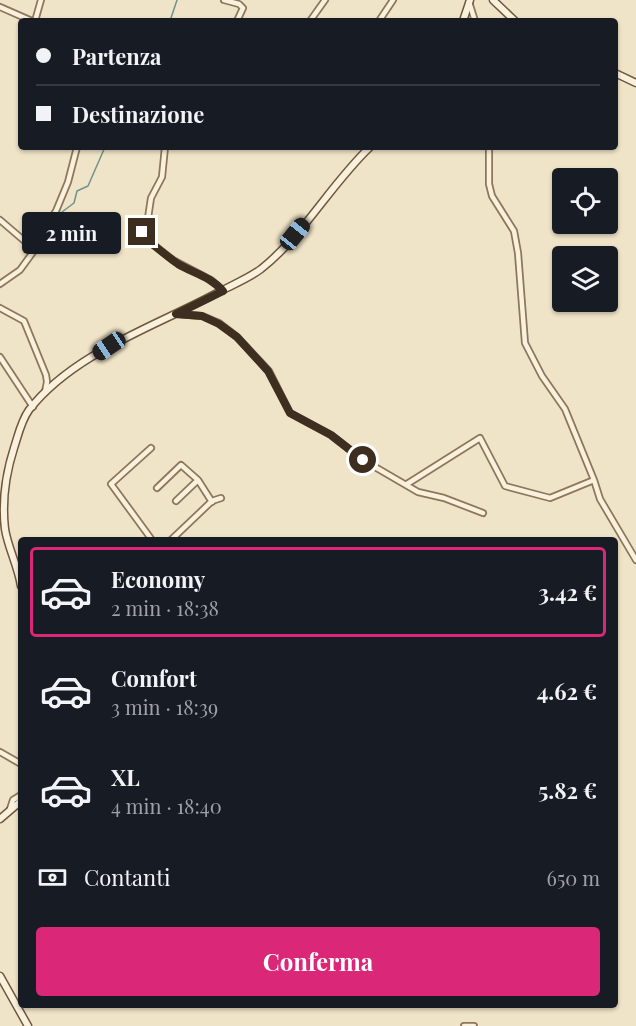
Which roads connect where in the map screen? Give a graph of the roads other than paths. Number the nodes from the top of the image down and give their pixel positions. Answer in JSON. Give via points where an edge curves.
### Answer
{"nodes":[{"id":1,"x":41,"y":0,"type":"edge"},
{"id":2,"x":224,"y":0,"type":"edge"},
{"id":3,"x":325,"y":0,"type":"edge"},
{"id":4,"x":393,"y":0,"type":"edge"},
{"id":5,"x":493,"y":0,"type":"edge"},
{"id":6,"x":470,"y":1,"type":"edge"},
{"id":7,"x":0,"y":7,"type":"edge"},
{"id":8,"x":26,"y":18,"type":"edge"},
{"id":9,"x":34,"y":18,"type":"edge"},
{"id":10,"x":238,"y":18,"type":"edge"},
{"id":11,"x":312,"y":18,"type":"edge"},
{"id":12,"x":380,"y":18,"type":"edge"},
{"id":13,"x":464,"y":18,"type":"edge"},
{"id":14,"x":474,"y":18,"type":"edge"},
{"id":15,"x":512,"y":18,"type":"edge"},
{"id":16,"x":618,"y":74,"type":"edge"},
{"id":17,"x":636,"y":83,"type":"edge"},
{"id":18,"x":76,"y":150,"type":"edge"},
{"id":19,"x":165,"y":150,"type":"edge"},
{"id":20,"x":367,"y":150,"type":"edge"},
{"id":21,"x":489,"y":150,"type":"edge"},
{"id":22,"x":0,"y":220,"type":"edge"},
{"id":23,"x":36,"y":248,"type":"dead end"},
{"id":24,"x":0,"y":284,"type":"edge"},
{"id":25,"x":223,"y":291,"type":"junction"},
{"id":26,"x":0,"y":308,"type":"edge"},
{"id":27,"x":176,"y":314,"type":"junction"},
{"id":28,"x":0,"y":357,"type":"edge"},
{"id":29,"x":44,"y":395,"type":"junction"},
{"id":30,"x":33,"y":407,"type":"junction"},
{"id":31,"x":151,"y":448,"type":"dead end"},
{"id":32,"x":198,"y":480,"type":"junction"},
{"id":33,"x":594,"y":480,"type":"junction"},
{"id":34,"x":407,"y":484,"type":"junction"},
{"id":35,"x":157,"y":488,"type":"dead end"},
{"id":36,"x":221,"y":498,"type":"dead end"},
{"id":37,"x":176,"y":501,"type":"dead end"},
{"id":38,"x":212,"y":502,"type":"junction"},
{"id":39,"x":483,"y":513,"type":"dead end"},
{"id":40,"x":0,"y":535,"type":"edge"},
{"id":41,"x":8,"y":537,"type":"junction"},
{"id":42,"x":150,"y":537,"type":"edge"},
{"id":43,"x":174,"y":537,"type":"edge"},
{"id":44,"x":636,"y":560,"type":"edge"},
{"id":45,"x":18,"y":568,"type":"edge"},
{"id":46,"x":0,"y":752,"type":"edge"},
{"id":47,"x":18,"y":762,"type":"edge"},
{"id":48,"x":18,"y":797,"type":"edge"},
{"id":49,"x":18,"y":803,"type":"edge"},
{"id":50,"x":10,"y":809,"type":"junction"},
{"id":51,"x":0,"y":819,"type":"edge"},
{"id":52,"x":0,"y":976,"type":"edge"},
{"id":53,"x":28,"y":1026,"type":"edge"},
{"id":54,"x":464,"y":1026,"type":"edge"},
{"id":55,"x":474,"y":1026,"type":"edge"}],
"edges":[{"from":1,"to":9,"type":"street"},
{"from":2,"to":10,"type":"street","via":[[243,8]]},
{"from":3,"to":11,"type":"street"},
{"from":4,"to":12,"type":"street"},
{"from":5,"to":15,"type":"main road"},
{"from":6,"to":13,"type":"main road"},
{"from":6,"to":14,"type":"street"},
{"from":7,"to":8,"type":"street"},
{"from":16,"to":17,"type":"main road"},
{"from":18,"to":22,"type":"street","via":[[57,211],[36,242],[28,244]]},
{"from":19,"to":25,"type":"street","via":[[162,177],[151,198],[142,236]]},
{"from":20,"to":25,"type":"main road","via":[[276,255],[260,270]]},
{"from":21,"to":33,"type":"street","via":[[492,196],[514,231],[525,343],[565,409]]},
{"from":23,"to":24,"type":"street","via":[[20,270]]},
{"from":25,"to":27,"type":"main road"},
{"from":26,"to":29,"type":"street","via":[[24,321],[46,375]]},
{"from":27,"to":29,"type":"main road","via":[[109,346]]},
{"from":27,"to":34,"type":"street","via":[[202,316],[237,337],[268,371],[290,413]]},
{"from":28,"to":30,"type":"street"},
{"from":29,"to":30,"type":"main road"},
{"from":30,"to":41,"type":"main road","via":[[19,431],[9,463],[5,510]]},
{"from":31,"to":42,"type":"street","via":[[111,484]]},
{"from":32,"to":35,"type":"street","via":[[181,465]]},
{"from":32,"to":37,"type":"street"},
{"from":32,"to":38,"type":"street"},
{"from":33,"to":34,"type":"street","via":[[550,498],[510,489],[480,438]]},
{"from":33,"to":44,"type":"street","via":[[600,499]]},
{"from":34,"to":39,"type":"street","via":[[418,492]]},
{"from":36,"to":38,"type":"street"},
{"from":38,"to":43,"type":"street"},
{"from":40,"to":41,"type":"street"},
{"from":41,"to":45,"type":"main road"},
{"from":46,"to":47,"type":"street"},
{"from":48,"to":50,"type":"street"},
{"from":49,"to":50,"type":"main road"},
{"from":50,"to":51,"type":"main road"},
{"from":52,"to":53,"type":"main road"},
{"from":54,"to":55,"type":"street"}]}
